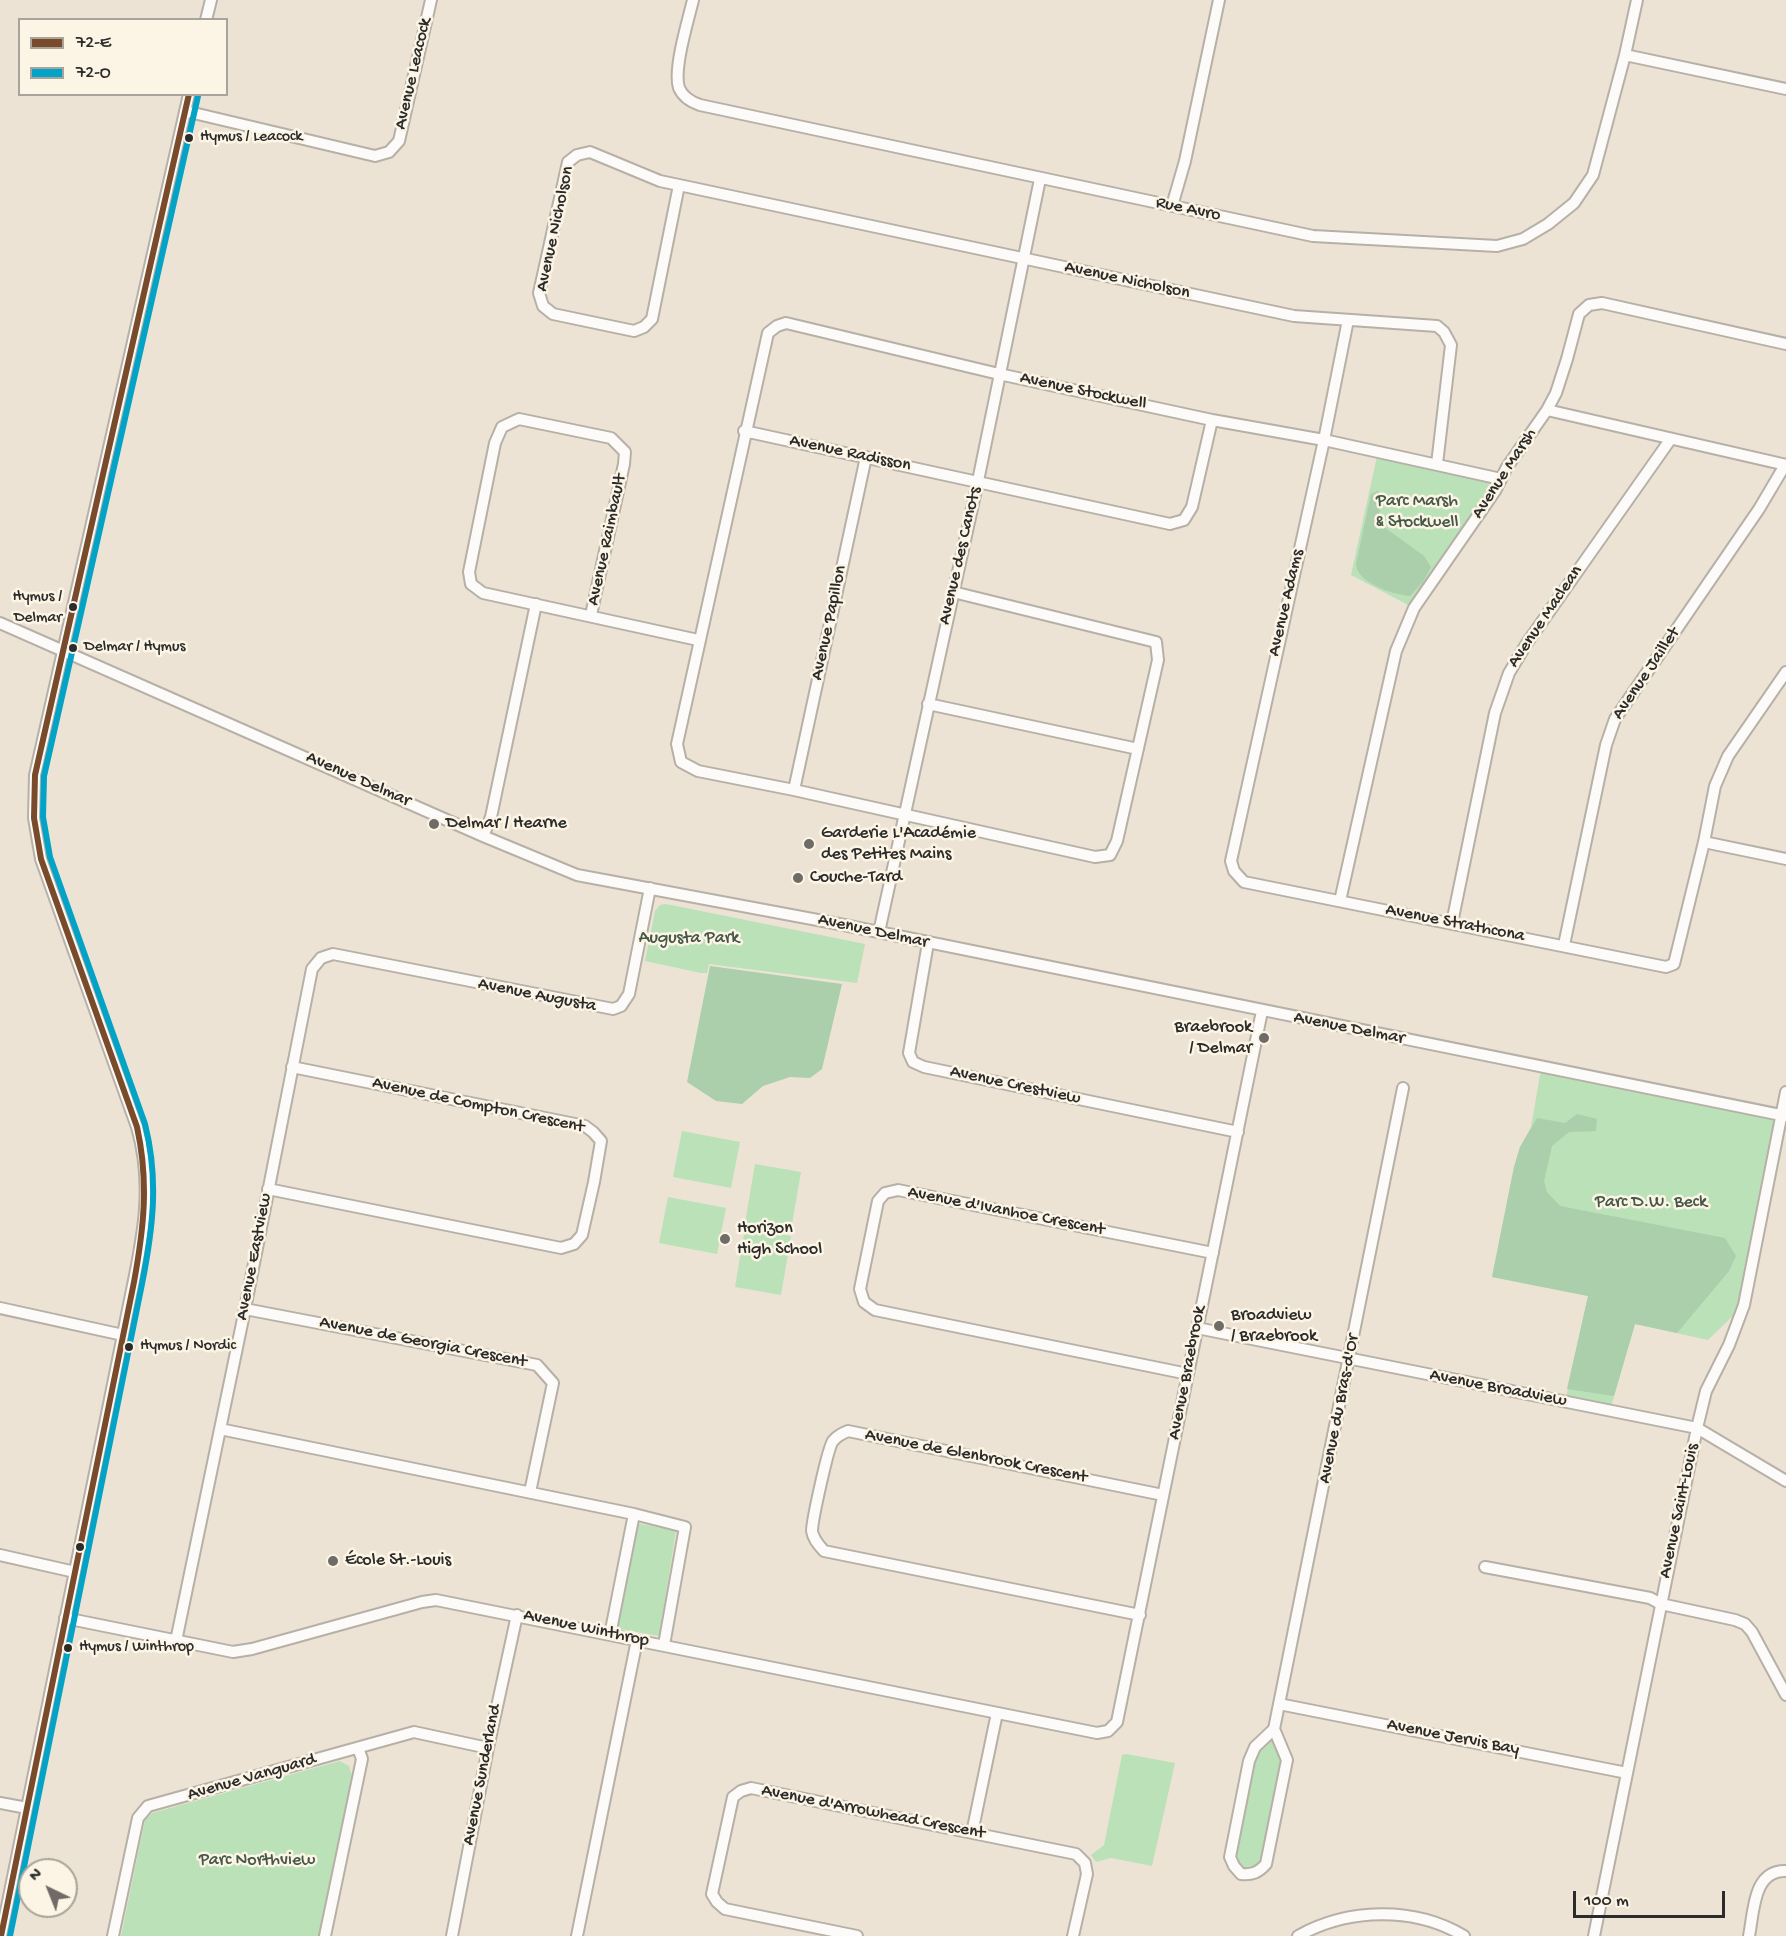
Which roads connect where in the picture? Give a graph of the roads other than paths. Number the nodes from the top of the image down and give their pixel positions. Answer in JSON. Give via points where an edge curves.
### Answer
{"nodes":[{"id":1,"x":211,"y":0,"type":"edge"},
{"id":2,"x":431,"y":0,"type":"edge"},
{"id":3,"x":693,"y":0,"type":"edge"},
{"id":4,"x":1219,"y":0,"type":"edge"},
{"id":5,"x":1637,"y":0,"type":"edge"},
{"id":6,"x":206,"y":18,"type":"edge"},
{"id":7,"x":1625,"y":55,"type":"junction"},
{"id":8,"x":1786,"y":89,"type":"edge"},
{"id":9,"x":189,"y":96,"type":"edge"},
{"id":10,"x":185,"y":111,"type":"junction"},
{"id":11,"x":1040,"y":178,"type":"junction"},
{"id":12,"x":680,"y":186,"type":"junction"},
{"id":13,"x":1172,"y":206,"type":"junction"},
{"id":14,"x":1024,"y":259,"type":"junction"},
{"id":15,"x":1348,"y":320,"type":"junction"},
{"id":16,"x":1786,"y":344,"type":"edge"},
{"id":17,"x":999,"y":374,"type":"junction"},
{"id":18,"x":1547,"y":410,"type":"junction"},
{"id":19,"x":1212,"y":420,"type":"junction"},
{"id":20,"x":744,"y":431,"type":"junction"},
{"id":21,"x":1324,"y":440,"type":"junction"},
{"id":22,"x":1670,"y":440,"type":"junction"},
{"id":23,"x":866,"y":457,"type":"junction"},
{"id":24,"x":1437,"y":464,"type":"junction"},
{"id":25,"x":1786,"y":465,"type":"edge"},
{"id":26,"x":1501,"y":479,"type":"junction"},
{"id":27,"x":978,"y":482,"type":"junction"},
{"id":28,"x":953,"y":592,"type":"junction"},
{"id":29,"x":536,"y":604,"type":"junction"},
{"id":30,"x":591,"y":615,"type":"junction"},
{"id":31,"x":0,"y":623,"type":"edge"},
{"id":32,"x":698,"y":640,"type":"junction"},
{"id":33,"x":62,"y":650,"type":"junction"},
{"id":34,"x":1786,"y":672,"type":"edge"},
{"id":35,"x":928,"y":704,"type":"junction"},
{"id":36,"x":1138,"y":749,"type":"junction"},
{"id":37,"x":794,"y":790,"type":"junction"},
{"id":38,"x":903,"y":814,"type":"junction"},
{"id":39,"x":483,"y":836,"type":"junction"},
{"id":40,"x":1704,"y":842,"type":"junction"},
{"id":41,"x":1786,"y":859,"type":"edge"},
{"id":42,"x":1244,"y":882,"type":"joint"},
{"id":43,"x":650,"y":888,"type":"junction"},
{"id":44,"x":1340,"y":901,"type":"junction"},
{"id":45,"x":1452,"y":923,"type":"junction"},
{"id":46,"x":879,"y":932,"type":"junction"},
{"id":47,"x":928,"y":943,"type":"junction"},
{"id":48,"x":1564,"y":945,"type":"junction"},
{"id":49,"x":333,"y":954,"type":"joint"},
{"id":50,"x":1262,"y":1011,"type":"junction"},
{"id":51,"x":292,"y":1067,"type":"junction"},
{"id":52,"x":1403,"y":1088,"type":"dead end"},
{"id":53,"x":1786,"y":1092,"type":"edge"},
{"id":54,"x":1784,"y":1116,"type":"edge"},
{"id":55,"x":1238,"y":1132,"type":"junction"},
{"id":56,"x":268,"y":1189,"type":"junction"},
{"id":57,"x":1213,"y":1253,"type":"junction"},
{"id":58,"x":0,"y":1308,"type":"edge"},
{"id":59,"x":245,"y":1309,"type":"junction"},
{"id":60,"x":1197,"y":1328,"type":"junction"},
{"id":61,"x":123,"y":1335,"type":"junction"},
{"id":62,"x":1349,"y":1360,"type":"junction"},
{"id":63,"x":1188,"y":1374,"type":"junction"},
{"id":64,"x":1697,"y":1428,"type":"junction"},
{"id":65,"x":220,"y":1430,"type":"junction"},
{"id":66,"x":1786,"y":1481,"type":"edge"},
{"id":67,"x":530,"y":1492,"type":"junction"},
{"id":68,"x":1163,"y":1495,"type":"junction"},
{"id":69,"x":634,"y":1514,"type":"junction"},
{"id":70,"x":0,"y":1555,"type":"edge"},
{"id":71,"x":1485,"y":1567,"type":"dead end"},
{"id":72,"x":75,"y":1572,"type":"junction"},
{"id":73,"x":1661,"y":1604,"type":"junction"},
{"id":74,"x":517,"y":1615,"type":"junction"},
{"id":75,"x":1140,"y":1615,"type":"junction"},
{"id":76,"x":65,"y":1618,"type":"junction"},
{"id":77,"x":610,"y":1635,"type":"junction"},
{"id":78,"x":176,"y":1641,"type":"junction"},
{"id":79,"x":637,"y":1641,"type":"junction"},
{"id":80,"x":664,"y":1645,"type":"junction"},
{"id":81,"x":1786,"y":1695,"type":"edge"},
{"id":82,"x":1280,"y":1704,"type":"junction"},
{"id":83,"x":997,"y":1713,"type":"junction"},
{"id":84,"x":1274,"y":1729,"type":"junction"},
{"id":85,"x":1108,"y":1731,"type":"joint"},
{"id":86,"x":358,"y":1748,"type":"junction"},
{"id":87,"x":488,"y":1748,"type":"junction"},
{"id":88,"x":1627,"y":1773,"type":"junction"},
{"id":89,"x":0,"y":1803,"type":"edge"},
{"id":90,"x":27,"y":1808,"type":"junction"},
{"id":91,"x":972,"y":1833,"type":"junction"},
{"id":92,"x":1786,"y":1871,"type":"edge"},
{"id":93,"x":1,"y":1936,"type":"edge"},
{"id":94,"x":113,"y":1936,"type":"edge"},
{"id":95,"x":325,"y":1936,"type":"edge"},
{"id":96,"x":452,"y":1936,"type":"edge"},
{"id":97,"x":577,"y":1936,"type":"edge"},
{"id":98,"x":857,"y":1936,"type":"edge"},
{"id":99,"x":1073,"y":1936,"type":"edge"},
{"id":100,"x":1298,"y":1936,"type":"edge"},
{"id":101,"x":1464,"y":1936,"type":"edge"},
{"id":102,"x":1594,"y":1936,"type":"edge"},
{"id":103,"x":1749,"y":1936,"type":"edge"}],
"edges":[{"from":1,"to":6,"type":"street"},
{"from":2,"to":10,"type":"street","name":"Avenue Leacock","via":[[399,141],[389,152],[375,156]]},
{"from":3,"to":11,"type":"street","name":"Rue Avro","via":[[678,70],[679,87],[692,102]]},
{"from":4,"to":13,"type":"street"},
{"from":5,"to":7,"type":"street","name":"Rue Avro"},
{"from":7,"to":8,"type":"street"},
{"from":7,"to":13,"type":"street","name":"Rue Avro","via":[[1593,175],[1574,203],[1523,239],[1497,246],[1313,236]]},
{"from":9,"to":10,"type":"street"},
{"from":10,"to":33,"type":"street"},
{"from":11,"to":13,"type":"street","name":"Rue Avro"},
{"from":11,"to":14,"type":"street","name":"Avenue des Canots"},
{"from":12,"to":12,"type":"street","name":"Avenue Nicholson","via":[[590,152],[568,162],[539,293],[543,306],[553,314],[634,331],[644,327],[652,319]]},
{"from":12,"to":14,"type":"street","name":"Avenue Nicholson"},
{"from":14,"to":15,"type":"street","name":"Avenue Nicholson","via":[[1294,316]]},
{"from":14,"to":17,"type":"street","name":"Avenue des Canots"},
{"from":15,"to":21,"type":"street","name":"Avenue Adams"},
{"from":15,"to":24,"type":"street","name":"Avenue Nicholson","via":[[1437,326],[1444,332],[1450,345]]},
{"from":16,"to":18,"type":"street","name":"Avenue Marsh","via":[[1602,303],[1589,305],[1579,314]]},
{"from":17,"to":19,"type":"street","name":"Avenue Stockwell"},
{"from":17,"to":20,"type":"street","name":"Avenue Stockwell","via":[[786,323],[768,333]]},
{"from":17,"to":27,"type":"street","name":"Avenue des Canots"},
{"from":18,"to":22,"type":"street"},
{"from":18,"to":26,"type":"street","name":"Avenue Marsh"},
{"from":19,"to":21,"type":"street","name":"Avenue Stockwell"},
{"from":19,"to":27,"type":"street","name":"Avenue Radisson","via":[[1192,507],[1184,520],[1170,524]]},
{"from":20,"to":23,"type":"street","name":"Avenue Radisson"},
{"from":20,"to":32,"type":"street"},
{"from":21,"to":24,"type":"street","name":"Avenue Stockwell"},
{"from":21,"to":42,"type":"street","name":"Avenue Adams","via":[[1231,861]]},
{"from":22,"to":25,"type":"street"},
{"from":22,"to":45,"type":"street","name":"Avenue Maclean","via":[[1509,673],[1495,713]]},
{"from":23,"to":27,"type":"street","name":"Avenue Radisson"},
{"from":23,"to":37,"type":"street","name":"Avenue Papillon"},
{"from":24,"to":26,"type":"street","name":"Avenue Stockwell"},
{"from":25,"to":48,"type":"street","name":"Avenue Jaillet","via":[[1615,719],[1606,745]]},
{"from":26,"to":44,"type":"street","name":"Avenue Marsh","via":[[1414,608],[1396,651]]},
{"from":27,"to":28,"type":"street","name":"Avenue des Canots"},
{"from":28,"to":35,"type":"street","name":"Avenue des Canots"},
{"from":28,"to":36,"type":"street","via":[[1156,642],[1158,660]]},
{"from":29,"to":30,"type":"street","name":"Avenue Raimbault"},
{"from":29,"to":30,"type":"street","name":"Avenue Raimbault","via":[[483,592],[471,584],[469,572],[495,443],[502,427],[519,419],[611,438],[625,452]]},
{"from":29,"to":39,"type":"street"},
{"from":30,"to":32,"type":"street","name":"Avenue Raimbault"},
{"from":31,"to":33,"type":"street","name":"Avenue Delmar"},
{"from":32,"to":37,"type":"street","via":[[677,744],[681,762],[698,771]]},
{"from":33,"to":39,"type":"street","name":"Avenue Delmar"},
{"from":33,"to":61,"type":"street","via":[[36,768],[34,822],[46,878],[144,1156],[146,1216]]},
{"from":34,"to":40,"type":"street","via":[[1728,756],[1715,786]]},
{"from":35,"to":36,"type":"street"},
{"from":35,"to":38,"type":"street","name":"Avenue des Canots"},
{"from":36,"to":38,"type":"street","via":[[1117,841],[1110,855],[1095,857]]},
{"from":37,"to":38,"type":"street"},
{"from":38,"to":46,"type":"street","name":"Avenue des Canots"},
{"from":39,"to":43,"type":"street","name":"Avenue Delmar","via":[[577,875]]},
{"from":40,"to":41,"type":"street"},
{"from":40,"to":48,"type":"street","name":"Avenue Strathcona","via":[[1674,964],[1665,966]]},
{"from":42,"to":44,"type":"street","name":"Avenue Strathcona"},
{"from":43,"to":46,"type":"street","name":"Avenue Delmar"},
{"from":43,"to":49,"type":"street","name":"Avenue Augusta","via":[[629,994],[613,1010]]},
{"from":44,"to":45,"type":"street","name":"Avenue Strathcona"},
{"from":45,"to":48,"type":"street","name":"Avenue Strathcona"},
{"from":46,"to":47,"type":"street","name":"Avenue Delmar"},
{"from":47,"to":50,"type":"street","name":"Avenue Delmar"},
{"from":47,"to":55,"type":"street","name":"Avenue Crestview","via":[[909,1053],[913,1062]]},
{"from":49,"to":51,"type":"street","name":"Avenue Eastview","via":[[321,958],[312,969]]},
{"from":50,"to":54,"type":"street","name":"Avenue Delmar"},
{"from":50,"to":55,"type":"street","name":"Avenue Braebrook"},
{"from":51,"to":56,"type":"street","name":"Avenue Eastview"},
{"from":51,"to":56,"type":"street","name":"Avenue de Compton Crescent","via":[[585,1126],[601,1141],[594,1182],[582,1235],[574,1244],[561,1248]]},
{"from":52,"to":62,"type":"street","name":"Avenue du Bras-d'Or"},
{"from":53,"to":54,"type":"street","name":"Avenue Saint-Louis"},
{"from":54,"to":64,"type":"street","name":"Avenue Saint-Louis","via":[[1744,1305],[1706,1391]]},
{"from":55,"to":57,"type":"street","name":"Avenue Braebrook"},
{"from":56,"to":59,"type":"street","name":"Avenue Eastview"},
{"from":57,"to":60,"type":"street","name":"Avenue Braebrook"},
{"from":57,"to":63,"type":"street","name":"Avenue d'Ivanhoe Crescent","via":[[897,1190],[885,1193],[878,1201],[860,1289],[864,1302],[875,1310]]},
{"from":58,"to":61,"type":"street"},
{"from":59,"to":65,"type":"street","name":"Avenue Eastview"},
{"from":59,"to":67,"type":"street","name":"Avenue de Georgia Crescent","via":[[537,1365],[553,1383]]},
{"from":60,"to":62,"type":"street","name":"Avenue Broadview"},
{"from":60,"to":63,"type":"street","name":"Avenue Braebrook"},
{"from":61,"to":72,"type":"street"},
{"from":62,"to":64,"type":"street","name":"Avenue Broadview"},
{"from":62,"to":82,"type":"street","name":"Avenue du Bras-d'Or"},
{"from":63,"to":68,"type":"street","name":"Avenue Braebrook"},
{"from":64,"to":66,"type":"street","name":"Avenue Broadview"},
{"from":64,"to":73,"type":"street","name":"Avenue Saint-Louis"},
{"from":65,"to":67,"type":"street"},
{"from":65,"to":78,"type":"street","name":"Avenue Eastview"},
{"from":67,"to":69,"type":"street"},
{"from":68,"to":75,"type":"street","name":"Avenue Braebrook"},
{"from":68,"to":75,"type":"street","name":"Avenue de Glenbrook Crescent","via":[[848,1431],[831,1442],[812,1533],[824,1551]]},
{"from":69,"to":77,"type":"street"},
{"from":69,"to":80,"type":"street","via":[[685,1527]]},
{"from":70,"to":72,"type":"street"},
{"from":71,"to":73,"type":"street","via":[[1650,1598]]},
{"from":72,"to":76,"type":"street"},
{"from":73,"to":81,"type":"street","via":[[1745,1624]]},
{"from":73,"to":88,"type":"street","name":"Avenue Saint-Louis"},
{"from":74,"to":77,"type":"street","name":"Avenue Winthrop"},
{"from":74,"to":78,"type":"street","name":"Avenue Winthrop","via":[[436,1600],[252,1650],[233,1652]]},
{"from":74,"to":87,"type":"street","name":"Avenue Sunderland"},
{"from":75,"to":85,"type":"street","name":"Avenue Braebrook","via":[[1118,1722]]},
{"from":76,"to":78,"type":"street","name":"Avenue Winthrop"},
{"from":76,"to":90,"type":"street"},
{"from":77,"to":79,"type":"street","name":"Avenue Winthrop"},
{"from":79,"to":80,"type":"street","name":"Avenue Winthrop"},
{"from":79,"to":97,"type":"street"},
{"from":80,"to":83,"type":"street","name":"Avenue Winthrop"},
{"from":82,"to":84,"type":"street","name":"Avenue du Bras-d'Or"},
{"from":82,"to":88,"type":"street","name":"Avenue Jervis Bay"},
{"from":83,"to":85,"type":"street","name":"Avenue Winthrop","via":[[1097,1733]]},
{"from":83,"to":91,"type":"street"},
{"from":84,"to":84,"type":"street","via":[[1254,1747],[1249,1761],[1230,1857],[1241,1874],[1252,1875],[1266,1864],[1287,1760]]},
{"from":86,"to":87,"type":"street","name":"Avenue Vanguard","via":[[414,1732]]},
{"from":86,"to":94,"type":"street","name":"Avenue Vanguard","via":[[148,1806],[138,1818]]},
{"from":86,"to":95,"type":"street","via":[[362,1759]]},
{"from":87,"to":96,"type":"street","name":"Avenue Sunderland"},
{"from":88,"to":102,"type":"street","name":"Avenue Saint-Louis"},
{"from":89,"to":90,"type":"street"},
{"from":90,"to":93,"type":"street"},
{"from":91,"to":98,"type":"street","name":"Avenue d'Arrowhead Crescent","via":[[751,1788],[733,1797],[712,1894],[717,1902],[725,1909]]},
{"from":91,"to":99,"type":"street","name":"Avenue d'Arrowhead Crescent","via":[[1076,1854],[1085,1863],[1087,1874]]},
{"from":92,"to":103,"type":"street","via":[[1769,1874],[1759,1884]]},
{"from":100,"to":101,"type":"street","via":[[1359,1915],[1418,1917]]}]}
